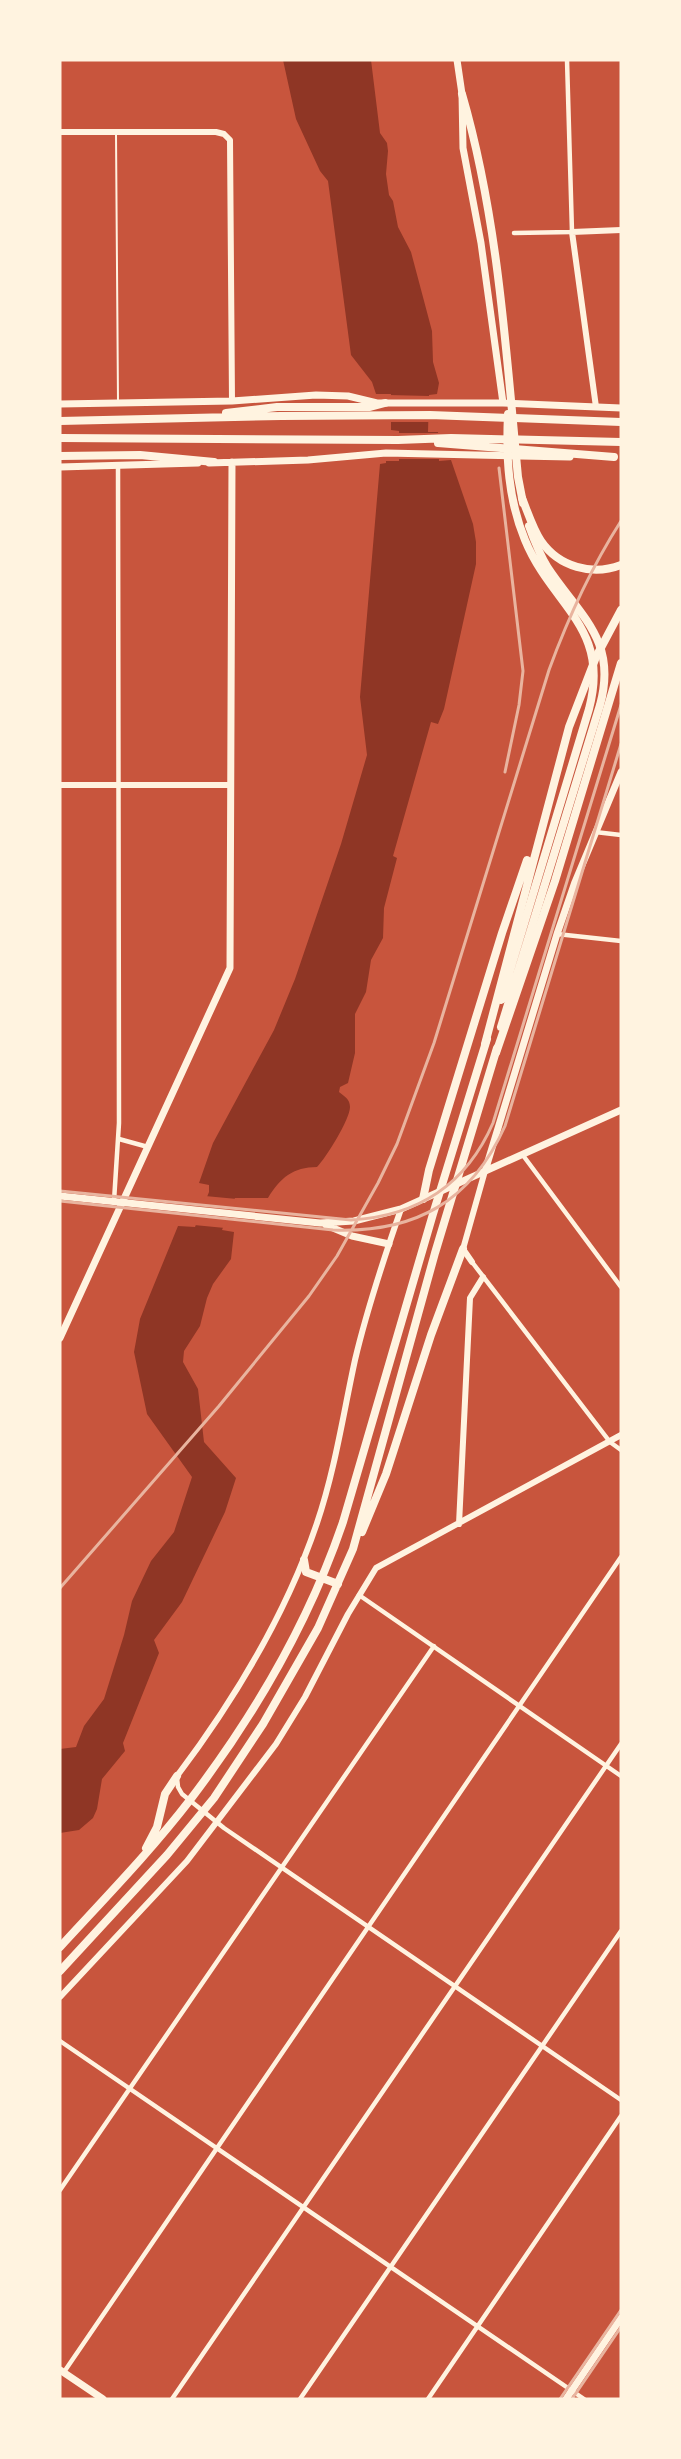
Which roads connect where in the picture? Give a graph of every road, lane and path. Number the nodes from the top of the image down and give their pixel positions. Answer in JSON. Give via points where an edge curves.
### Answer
{"nodes":[{"id":1,"x":458,"y":60,"type":"edge"},
{"id":2,"x":567,"y":60,"type":"edge"},
{"id":3,"x":462,"y":94,"type":"junction"},
{"id":4,"x":60,"y":132,"type":"edge"},
{"id":5,"x":116,"y":132,"type":"junction"},
{"id":6,"x":621,"y":230,"type":"edge"},
{"id":7,"x":572,"y":231,"type":"junction"},
{"id":8,"x":514,"y":233,"type":"dead end"},
{"id":9,"x":508,"y":386,"type":"junction"},
{"id":10,"x":232,"y":401,"type":"junction"},
{"id":11,"x":503,"y":403,"type":"junction"},
{"id":12,"x":60,"y":404,"type":"edge"},
{"id":13,"x":118,"y":404,"type":"junction"},
{"id":14,"x":379,"y":407,"type":"junction"},
{"id":15,"x":596,"y":407,"type":"junction"},
{"id":16,"x":621,"y":408,"type":"edge"},
{"id":17,"x":60,"y":421,"type":"edge"},
{"id":18,"x":621,"y":422,"type":"edge"},
{"id":19,"x":60,"y":438,"type":"edge"},
{"id":20,"x":621,"y":442,"type":"edge"},
{"id":21,"x":452,"y":445,"type":"junction"},
{"id":22,"x":60,"y":456,"type":"edge"},
{"id":23,"x":618,"y":457,"type":"edge"},
{"id":24,"x":214,"y":462,"type":"junction"},
{"id":25,"x":231,"y":462,"type":"junction"},
{"id":26,"x":60,"y":466,"type":"edge"},
{"id":27,"x":118,"y":466,"type":"junction"},
{"id":28,"x":522,"y":498,"type":"junction"},
{"id":29,"x":621,"y":565,"type":"edge"},
{"id":30,"x":552,"y":579,"type":"junction"},
{"id":31,"x":621,"y":610,"type":"edge"},
{"id":32,"x":621,"y":663,"type":"edge"},
{"id":33,"x":593,"y":711,"type":"junction"},
{"id":34,"x":621,"y":772,"type":"edge"},
{"id":35,"x":60,"y":785,"type":"edge"},
{"id":36,"x":118,"y":785,"type":"junction"},
{"id":37,"x":231,"y":785,"type":"junction"},
{"id":38,"x":551,"y":791,"type":"junction"},
{"id":39,"x":595,"y":832,"type":"junction"},
{"id":40,"x":621,"y":835,"type":"edge"},
{"id":41,"x":557,"y":934,"type":"junction"},
{"id":42,"x":621,"y":941,"type":"edge"},
{"id":43,"x":485,"y":1044,"type":"junction"},
{"id":44,"x":496,"y":1053,"type":"junction"},
{"id":45,"x":621,"y":1110,"type":"edge"},
{"id":46,"x":119,"y":1139,"type":"junction"},
{"id":47,"x":149,"y":1147,"type":"junction"},
{"id":48,"x":522,"y":1154,"type":"junction"},
{"id":49,"x":485,"y":1171,"type":"junction"},
{"id":50,"x":60,"y":1196,"type":"edge"},
{"id":51,"x":425,"y":1198,"type":"junction"},
{"id":52,"x":114,"y":1201,"type":"junction"},
{"id":53,"x":123,"y":1202,"type":"junction"},
{"id":54,"x":401,"y":1209,"type":"junction"},
{"id":55,"x":334,"y":1225,"type":"junction"},
{"id":56,"x":389,"y":1244,"type":"junction"},
{"id":57,"x":463,"y":1249,"type":"junction"},
{"id":58,"x":472,"y":1262,"type":"joint"},
{"id":59,"x":483,"y":1277,"type":"junction"},
{"id":60,"x":621,"y":1287,"type":"edge"},
{"id":61,"x":60,"y":1338,"type":"edge"},
{"id":62,"x":621,"y":1435,"type":"edge"},
{"id":63,"x":610,"y":1442,"type":"junction"},
{"id":64,"x":621,"y":1450,"type":"edge"},
{"id":65,"x":459,"y":1524,"type":"junction"},
{"id":66,"x":353,"y":1549,"type":"junction"},
{"id":67,"x":621,"y":1557,"type":"edge"},
{"id":68,"x":304,"y":1560,"type":"junction"},
{"id":69,"x":321,"y":1578,"type":"junction"},
{"id":70,"x":338,"y":1584,"type":"junction"},
{"id":71,"x":359,"y":1595,"type":"junction"},
{"id":72,"x":434,"y":1647,"type":"junction"},
{"id":73,"x":520,"y":1706,"type":"junction"},
{"id":74,"x":621,"y":1744,"type":"edge"},
{"id":75,"x":606,"y":1766,"type":"junction"},
{"id":76,"x":177,"y":1776,"type":"junction"},
{"id":77,"x":621,"y":1776,"type":"edge"},
{"id":78,"x":189,"y":1801,"type":"junction"},
{"id":79,"x":203,"y":1811,"type":"junction"},
{"id":80,"x":218,"y":1823,"type":"junction"},
{"id":81,"x":141,"y":1857,"type":"junction"},
{"id":82,"x":282,"y":1868,"type":"junction"},
{"id":83,"x":368,"y":1927,"type":"junction"},
{"id":84,"x":621,"y":1930,"type":"edge"},
{"id":85,"x":60,"y":1947,"type":"edge"},
{"id":86,"x":60,"y":1971,"type":"edge"},
{"id":87,"x":455,"y":1987,"type":"junction"},
{"id":88,"x":60,"y":1997,"type":"edge"},
{"id":89,"x":60,"y":2041,"type":"edge"},
{"id":90,"x":542,"y":2046,"type":"junction"},
{"id":91,"x":130,"y":2088,"type":"junction"},
{"id":92,"x":621,"y":2100,"type":"edge"},
{"id":93,"x":621,"y":2116,"type":"edge"},
{"id":94,"x":217,"y":2148,"type":"junction"},
{"id":95,"x":60,"y":2190,"type":"edge"},
{"id":96,"x":304,"y":2207,"type":"junction"},
{"id":97,"x":391,"y":2267,"type":"junction"},
{"id":98,"x":621,"y":2318,"type":"edge"},
{"id":99,"x":478,"y":2326,"type":"junction"},
{"id":100,"x":62,"y":2371,"type":"edge"},
{"id":101,"x":572,"y":2390,"type":"junction"},
{"id":102,"x":103,"y":2399,"type":"edge"},
{"id":103,"x":172,"y":2399,"type":"edge"},
{"id":104,"x":300,"y":2399,"type":"edge"},
{"id":105,"x":428,"y":2399,"type":"edge"},
{"id":106,"x":566,"y":2399,"type":"edge"},
{"id":107,"x":584,"y":2399,"type":"edge"}],
"edges":[{"from":1,"to":3,"type":"main road"},
{"from":2,"to":7,"type":"street"},
{"from":3,"to":9,"type":"main road","via":[[473,130],[492,234]]},
{"from":3,"to":11,"type":"main road","via":[[463,148],[481,243]]},
{"from":4,"to":5,"type":"street"},
{"from":5,"to":10,"type":"street","via":[[216,132],[228,136]]},
{"from":5,"to":13,"type":"lane"},
{"from":6,"to":7,"type":"street"},
{"from":7,"to":8,"type":"street"},
{"from":7,"to":15,"type":"street"},
{"from":9,"to":28,"type":"main road"},
{"from":9,"to":30,"type":"main road","via":[[507,465],[511,493],[531,553]]},
{"from":10,"to":13,"type":"main road"},
{"from":10,"to":14,"type":"main road","via":[[333,395]]},
{"from":11,"to":14,"type":"main road"},
{"from":11,"to":15,"type":"main road"},
{"from":12,"to":13,"type":"main road"},
{"from":14,"to":17,"type":"highway","via":[[246,409],[190,418]]},
{"from":14,"to":18,"type":"highway","via":[[442,415]]},
{"from":15,"to":16,"type":"main road"},
{"from":19,"to":21,"type":"highway","via":[[398,440]]},
{"from":20,"to":21,"type":"highway"},
{"from":21,"to":23,"type":"highway"},
{"from":21,"to":25,"type":"main road","via":[[308,460]]},
{"from":22,"to":24,"type":"highway","via":[[140,455]]},
{"from":24,"to":25,"type":"main road"},
{"from":24,"to":27,"type":"main road"},
{"from":25,"to":37,"type":"main road"},
{"from":26,"to":27,"type":"main road"},
{"from":27,"to":36,"type":"street"},
{"from":28,"to":29,"type":"highway","via":[[541,541],[554,555],[566,563],[594,570]]},
{"from":28,"to":30,"type":"main road"},
{"from":30,"to":33,"type":"main road","via":[[584,615],[598,642],[604,677]]},
{"from":31,"to":38,"type":"highway","via":[[584,687]]},
{"from":32,"to":44,"type":"highway","via":[[558,872]]},
{"from":33,"to":43,"type":"main road"},
{"from":33,"to":44,"type":"main road"},
{"from":34,"to":39,"type":"main road"},
{"from":35,"to":36,"type":"street"},
{"from":36,"to":37,"type":"street"},
{"from":36,"to":46,"type":"street"},
{"from":37,"to":47,"type":"main road","via":[[231,965]]},
{"from":38,"to":43,"type":"highway"},
{"from":38,"to":51,"type":"highway","via":[[502,933],[431,1163]]},
{"from":39,"to":40,"type":"street"},
{"from":39,"to":41,"type":"main road"},
{"from":41,"to":42,"type":"street"},
{"from":41,"to":49,"type":"main road"},
{"from":43,"to":69,"type":"main road","via":[[349,1502]]},
{"from":44,"to":66,"type":"main road","via":[[432,1264]]},
{"from":45,"to":48,"type":"main road"},
{"from":46,"to":47,"type":"street"},
{"from":46,"to":52,"type":"street"},
{"from":47,"to":53,"type":"main road"},
{"from":48,"to":49,"type":"main road"},
{"from":48,"to":60,"type":"street"},
{"from":49,"to":51,"type":"main road"},
{"from":49,"to":57,"type":"street"},
{"from":50,"to":52,"type":"main road"},
{"from":51,"to":54,"type":"main road"},
{"from":52,"to":53,"type":"main road"},
{"from":53,"to":55,"type":"main road"},
{"from":53,"to":61,"type":"main road"},
{"from":54,"to":55,"type":"main road"},
{"from":54,"to":56,"type":"street"},
{"from":55,"to":56,"type":"main road"},
{"from":56,"to":68,"type":"street","via":[[356,1359],[337,1452]]},
{"from":57,"to":58,"type":"street"},
{"from":57,"to":66,"type":"main road","via":[[382,1485]]},
{"from":58,"to":59,"type":"street"},
{"from":59,"to":63,"type":"street"},
{"from":59,"to":65,"type":"street","via":[[470,1298]]},
{"from":62,"to":63,"type":"street"},
{"from":63,"to":64,"type":"street"},
{"from":63,"to":65,"type":"street"},
{"from":65,"to":71,"type":"street","via":[[376,1568]]},
{"from":66,"to":70,"type":"main road"},
{"from":67,"to":73,"type":"street"},
{"from":68,"to":69,"type":"main road","via":[[306,1572]]},
{"from":68,"to":76,"type":"street","via":[[245,1678]]},
{"from":69,"to":70,"type":"main road"},
{"from":69,"to":78,"type":"main road","via":[[273,1674]]},
{"from":70,"to":79,"type":"main road","via":[[288,1683],[246,1752]]},
{"from":71,"to":72,"type":"street"},
{"from":71,"to":80,"type":"street","via":[[286,1730]]},
{"from":72,"to":73,"type":"street"},
{"from":72,"to":82,"type":"street"},
{"from":73,"to":75,"type":"street"},
{"from":73,"to":83,"type":"street"},
{"from":74,"to":75,"type":"street"},
{"from":75,"to":77,"type":"street"},
{"from":75,"to":87,"type":"street"},
{"from":76,"to":78,"type":"street","via":[[179,1791]]},
{"from":76,"to":81,"type":"main road","via":[[165,1794],[157,1827]]},
{"from":78,"to":79,"type":"street"},
{"from":78,"to":81,"type":"main road"},
{"from":79,"to":80,"type":"street"},
{"from":79,"to":86,"type":"main road","via":[[153,1872]]},
{"from":80,"to":82,"type":"street"},
{"from":80,"to":88,"type":"street"},
{"from":81,"to":85,"type":"main road"},
{"from":82,"to":83,"type":"street"},
{"from":82,"to":91,"type":"street"},
{"from":83,"to":87,"type":"street"},
{"from":83,"to":94,"type":"street"},
{"from":84,"to":90,"type":"street"},
{"from":87,"to":90,"type":"street"},
{"from":87,"to":96,"type":"street"},
{"from":89,"to":91,"type":"street"},
{"from":90,"to":92,"type":"street"},
{"from":90,"to":97,"type":"street"},
{"from":91,"to":94,"type":"street"},
{"from":91,"to":95,"type":"street"},
{"from":93,"to":99,"type":"street"},
{"from":94,"to":96,"type":"street"},
{"from":94,"to":100,"type":"street"},
{"from":96,"to":97,"type":"street"},
{"from":96,"to":103,"type":"street"},
{"from":97,"to":99,"type":"street"},
{"from":97,"to":104,"type":"street"},
{"from":98,"to":101,"type":"main road"},
{"from":99,"to":101,"type":"street"},
{"from":99,"to":105,"type":"street"},
{"from":100,"to":102,"type":"main road"},
{"from":101,"to":106,"type":"main road"},
{"from":101,"to":107,"type":"street"}]}
